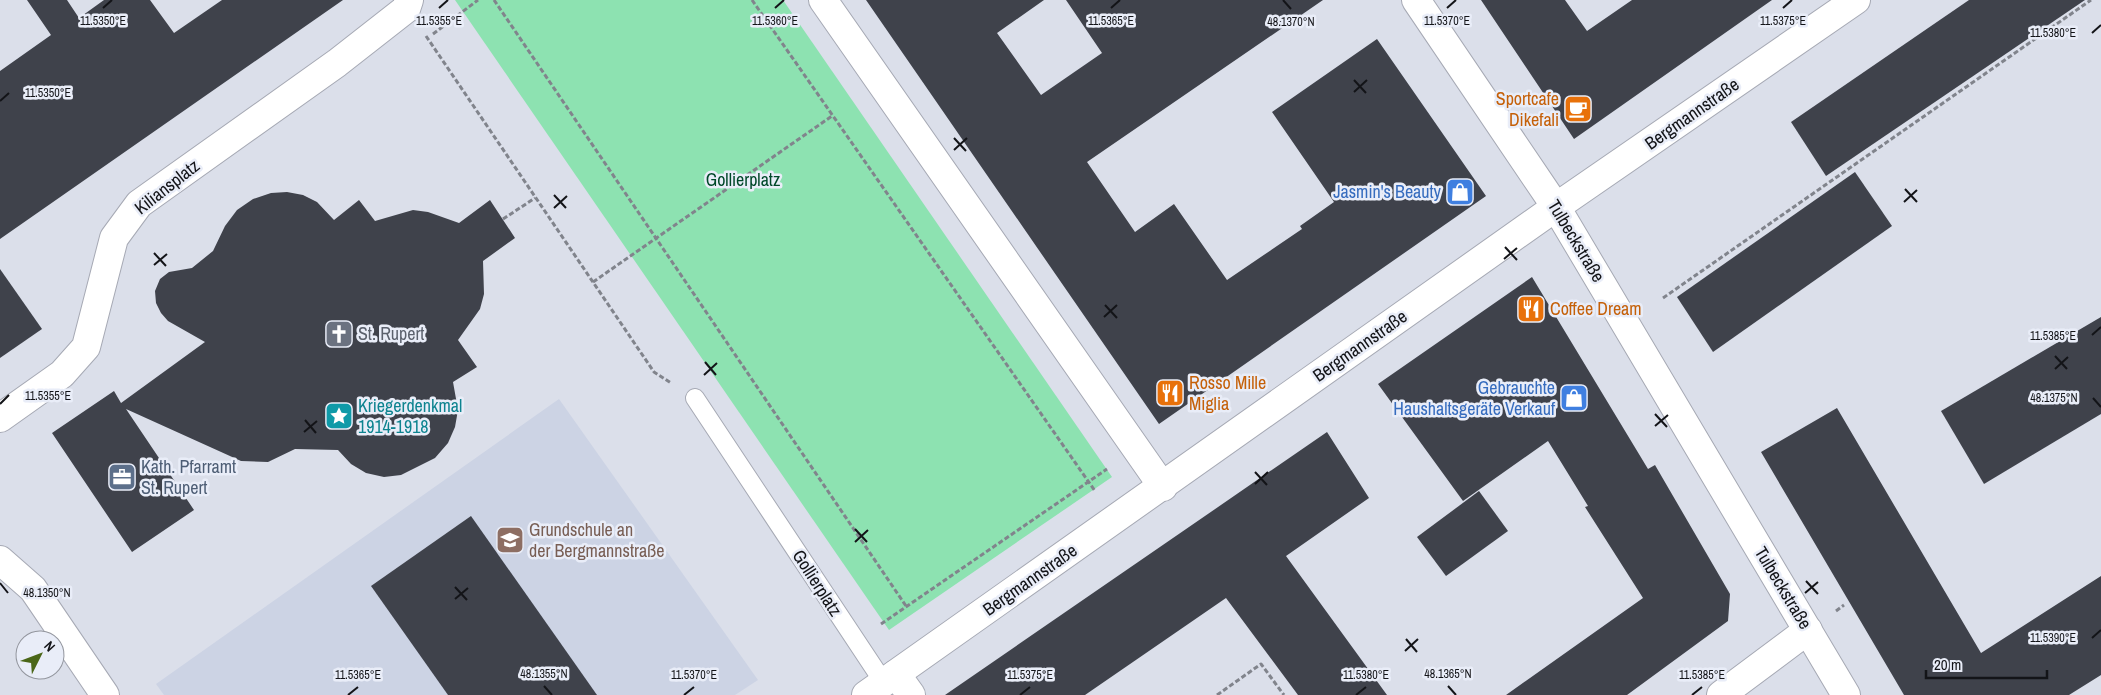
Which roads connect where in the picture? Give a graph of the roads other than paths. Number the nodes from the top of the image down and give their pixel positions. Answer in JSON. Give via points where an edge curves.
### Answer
{"nodes":[{"id":1,"x":822,"y":0,"type":"edge"},
{"id":2,"x":1416,"y":0,"type":"edge"},
{"id":3,"x":1856,"y":0,"type":"edge"},
{"id":4,"x":407,"y":4,"type":"edge"},
{"id":5,"x":1556,"y":207,"type":"junction"},
{"id":6,"x":695,"y":398,"type":"road end"},
{"id":7,"x":0,"y":418,"type":"edge"},
{"id":8,"x":1162,"y":487,"type":"junction"},
{"id":9,"x":0,"y":560,"type":"edge"},
{"id":10,"x":1808,"y":630,"type":"junction"},
{"id":11,"x":889,"y":687,"type":"edge"},
{"id":12,"x":105,"y":695,"type":"edge"},
{"id":13,"x":1721,"y":695,"type":"edge"},
{"id":14,"x":1846,"y":695,"type":"edge"}],
"edges":[{"from":1,"to":8,"type":"street"},
{"from":2,"to":5,"type":"street","name":"Tulbeckstraße"},
{"from":3,"to":5,"type":"street","name":"Bergmannstraße"},
{"from":4,"to":7,"type":"street","name":"Kiliansplatz","via":[[337,63],[139,204],[114,238],[86,347],[62,374]]},
{"from":5,"to":8,"type":"street","name":"Bergmannstraße"},
{"from":5,"to":10,"type":"street","name":"Tulbeckstraße"},
{"from":6,"to":11,"type":"lane","name":"Gollierplatz"},
{"from":8,"to":11,"type":"street","name":"Bergmannstraße"},
{"from":9,"to":12,"type":"street","via":[[33,590]]},
{"from":10,"to":13,"type":"street"},
{"from":10,"to":14,"type":"street","name":"Tulbeckstraße"}]}
